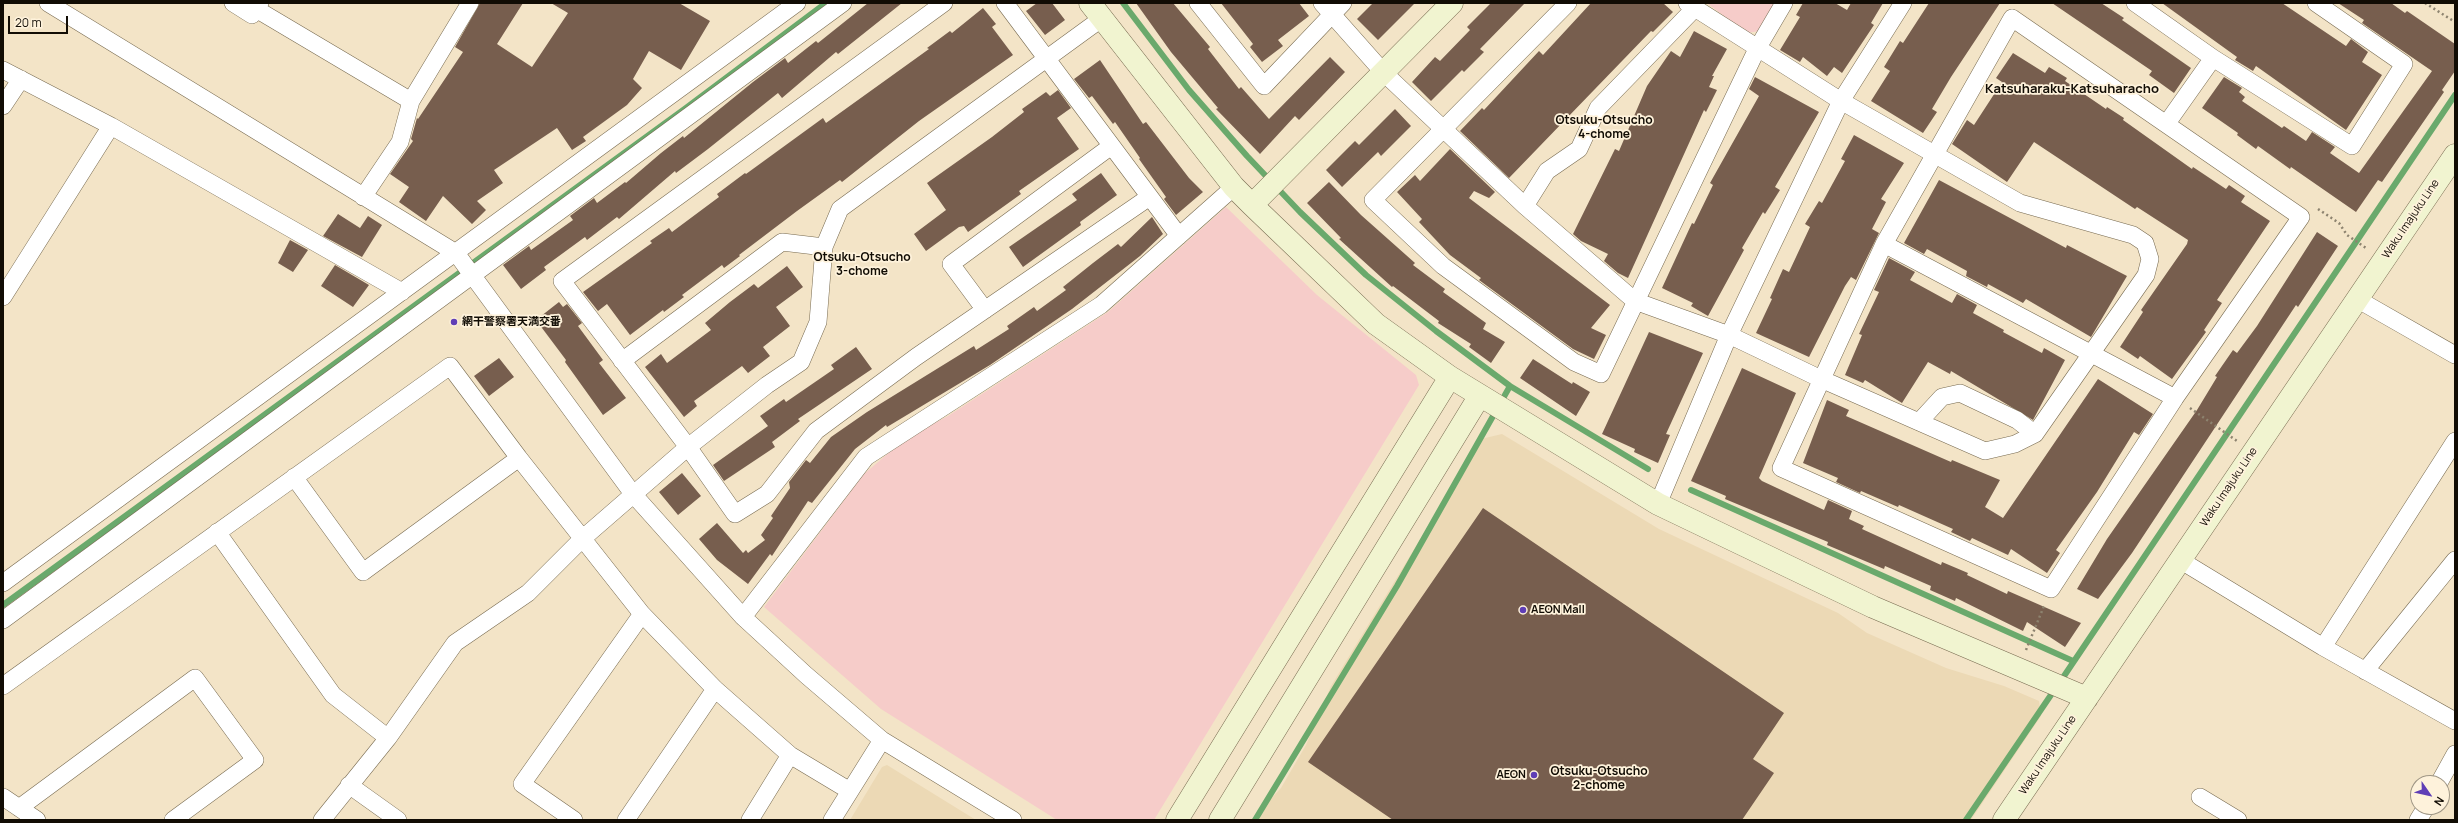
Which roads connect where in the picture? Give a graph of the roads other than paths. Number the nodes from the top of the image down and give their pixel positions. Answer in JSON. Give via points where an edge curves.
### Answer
{"nodes":[{"id":1,"x":48,"y":3,"type":"edge"},
{"id":2,"x":233,"y":3,"type":"edge"},
{"id":3,"x":470,"y":3,"type":"edge"},
{"id":4,"x":797,"y":3,"type":"edge"},
{"id":5,"x":843,"y":3,"type":"edge"},
{"id":6,"x":944,"y":3,"type":"edge"},
{"id":7,"x":1005,"y":3,"type":"edge"},
{"id":8,"x":1198,"y":3,"type":"edge"},
{"id":9,"x":1343,"y":3,"type":"edge"},
{"id":10,"x":1452,"y":3,"type":"edge"},
{"id":11,"x":1568,"y":3,"type":"edge"},
{"id":12,"x":1784,"y":3,"type":"edge"},
{"id":13,"x":1903,"y":3,"type":"edge"},
{"id":14,"x":2135,"y":3,"type":"edge"},
{"id":15,"x":2316,"y":3,"type":"edge"},
{"id":16,"x":258,"y":6,"type":"edge"},
{"id":17,"x":1690,"y":6,"type":"edge"},
{"id":18,"x":1327,"y":9,"type":"edge"},
{"id":19,"x":1095,"y":11,"type":"edge"},
{"id":20,"x":1757,"y":49,"type":"junction"},
{"id":21,"x":2213,"y":58,"type":"junction"},
{"id":22,"x":1046,"y":59,"type":"junction"},
{"id":23,"x":3,"y":70,"type":"edge"},
{"id":24,"x":1384,"y":73,"type":"junction"},
{"id":25,"x":21,"y":79,"type":"junction"},
{"id":26,"x":411,"y":101,"type":"junction"},
{"id":27,"x":1841,"y":101,"type":"junction"},
{"id":28,"x":3,"y":106,"type":"edge"},
{"id":29,"x":2167,"y":123,"type":"junction"},
{"id":30,"x":111,"y":126,"type":"junction"},
{"id":31,"x":1444,"y":130,"type":"junction"},
{"id":32,"x":1110,"y":147,"type":"junction"},
{"id":33,"x":1934,"y":155,"type":"junction"},
{"id":34,"x":2455,"y":155,"type":"edge"},
{"id":35,"x":1234,"y":187,"type":"junction"},
{"id":36,"x":363,"y":197,"type":"junction"},
{"id":37,"x":1148,"y":198,"type":"junction"},
{"id":38,"x":1252,"y":206,"type":"junction"},
{"id":39,"x":1525,"y":206,"type":"junction"},
{"id":40,"x":1179,"y":236,"type":"junction"},
{"id":41,"x":1884,"y":244,"type":"junction"},
{"id":42,"x":824,"y":247,"type":"junction"},
{"id":43,"x":456,"y":253,"type":"junction"},
{"id":44,"x":472,"y":274,"type":"junction"},
{"id":45,"x":402,"y":292,"type":"junction"},
{"id":46,"x":3,"y":297,"type":"edge"},
{"id":47,"x":2357,"y":298,"type":"junction"},
{"id":48,"x":1635,"y":301,"type":"junction"},
{"id":49,"x":985,"y":310,"type":"junction"},
{"id":50,"x":1729,"y":335,"type":"junction"},
{"id":51,"x":2092,"y":354,"type":"junction"},
{"id":52,"x":2455,"y":355,"type":"edge"},
{"id":53,"x":622,"y":361,"type":"junction"},
{"id":54,"x":1450,"y":377,"type":"junction"},
{"id":55,"x":1821,"y":379,"type":"junction"},
{"id":56,"x":1479,"y":397,"type":"junction"},
{"id":57,"x":2175,"y":398,"type":"junction"},
{"id":58,"x":1919,"y":422,"type":"junction"},
{"id":59,"x":2035,"y":434,"type":"junction"},
{"id":60,"x":2455,"y":441,"type":"edge"},
{"id":61,"x":688,"y":447,"type":"junction"},
{"id":62,"x":519,"y":458,"type":"junction"},
{"id":63,"x":294,"y":477,"type":"junction"},
{"id":64,"x":633,"y":494,"type":"junction"},
{"id":65,"x":1658,"y":504,"type":"junction"},
{"id":66,"x":217,"y":532,"type":"junction"},
{"id":67,"x":582,"y":539,"type":"junction"},
{"id":68,"x":2180,"y":560,"type":"junction"},
{"id":69,"x":2455,"y":560,"type":"edge"},
{"id":70,"x":3,"y":583,"type":"edge"},
{"id":71,"x":642,"y":614,"type":"junction"},
{"id":72,"x":743,"y":617,"type":"junction"},
{"id":73,"x":3,"y":620,"type":"edge"},
{"id":74,"x":2322,"y":647,"type":"junction"},
{"id":75,"x":2365,"y":671,"type":"junction"},
{"id":76,"x":3,"y":686,"type":"edge"},
{"id":77,"x":715,"y":689,"type":"junction"},
{"id":78,"x":2087,"y":698,"type":"junction"},
{"id":79,"x":2455,"y":721,"type":"edge"},
{"id":80,"x":388,"y":738,"type":"junction"},
{"id":81,"x":882,"y":740,"type":"junction"},
{"id":82,"x":790,"y":754,"type":"junction"},
{"id":83,"x":2455,"y":754,"type":"edge"},
{"id":84,"x":2443,"y":775,"type":"edge"},
{"id":85,"x":350,"y":785,"type":"junction"},
{"id":86,"x":850,"y":791,"type":"junction"},
{"id":87,"x":3,"y":797,"type":"edge"},
{"id":88,"x":2200,"y":797,"type":"dead end"},
{"id":89,"x":19,"y":808,"type":"junction"},
{"id":90,"x":37,"y":820,"type":"edge"},
{"id":91,"x":172,"y":820,"type":"edge"},
{"id":92,"x":322,"y":820,"type":"edge"},
{"id":93,"x":398,"y":820,"type":"edge"},
{"id":94,"x":574,"y":820,"type":"edge"},
{"id":95,"x":626,"y":820,"type":"edge"},
{"id":96,"x":750,"y":820,"type":"edge"},
{"id":97,"x":832,"y":820,"type":"edge"},
{"id":98,"x":1013,"y":820,"type":"edge"},
{"id":99,"x":1177,"y":820,"type":"edge"},
{"id":100,"x":1220,"y":820,"type":"edge"},
{"id":101,"x":2004,"y":820,"type":"edge"},
{"id":102,"x":2238,"y":820,"type":"edge"}],
"edges":[{"from":1,"to":36,"type":"street"},
{"from":2,"to":16,"type":"street","via":[[252,15]]},
{"from":3,"to":26,"type":"street"},
{"from":4,"to":43,"type":"street"},
{"from":5,"to":44,"type":"street"},
{"from":6,"to":53,"type":"street","via":[[562,282]]},
{"from":7,"to":22,"type":"street"},
{"from":8,"to":18,"type":"street","via":[[1264,86]]},
{"from":9,"to":18,"type":"street"},
{"from":10,"to":24,"type":"street"},
{"from":11,"to":31,"type":"street"},
{"from":12,"to":20,"type":"street"},
{"from":13,"to":27,"type":"street"},
{"from":14,"to":21,"type":"street"},
{"from":15,"to":21,"type":"street","via":[[2404,64],[2352,146]]},
{"from":16,"to":26,"type":"street"},
{"from":17,"to":20,"type":"street"},
{"from":17,"to":39,"type":"street","via":[[1598,108],[1579,149],[1547,171]]},
{"from":18,"to":24,"type":"street"},
{"from":19,"to":22,"type":"street"},
{"from":19,"to":35,"type":"street"},
{"from":20,"to":27,"type":"street"},
{"from":20,"to":48,"type":"street"},
{"from":21,"to":29,"type":"street"},
{"from":22,"to":32,"type":"street"},
{"from":22,"to":42,"type":"street","via":[[840,209]]},
{"from":23,"to":25,"type":"street"},
{"from":24,"to":31,"type":"street"},
{"from":24,"to":38,"type":"street"},
{"from":25,"to":28,"type":"street"},
{"from":25,"to":30,"type":"street"},
{"from":26,"to":36,"type":"street","via":[[400,142]]},
{"from":27,"to":33,"type":"street"},
{"from":27,"to":50,"type":"street"},
{"from":29,"to":33,"type":"street","via":[[2012,18]]},
{"from":29,"to":57,"type":"street","via":[[2301,217]]},
{"from":30,"to":45,"type":"street"},
{"from":30,"to":46,"type":"street"},
{"from":31,"to":39,"type":"street"},
{"from":31,"to":48,"type":"street","via":[[1373,200],[1443,266],[1574,362],[1601,374]]},
{"from":32,"to":37,"type":"street"},
{"from":32,"to":49,"type":"street","via":[[951,264]]},
{"from":33,"to":41,"type":"street"},
{"from":33,"to":51,"type":"street","via":[[2020,203],[2133,235],[2145,243],[2150,259],[2146,275]]},
{"from":34,"to":47,"type":"street","name":"Waku Imajuku Line"},
{"from":35,"to":38,"type":"street"},
{"from":35,"to":40,"type":"street"},
{"from":36,"to":43,"type":"street"},
{"from":37,"to":40,"type":"street"},
{"from":37,"to":49,"type":"street"},
{"from":38,"to":54,"type":"street","via":[[1376,324]]},
{"from":39,"to":48,"type":"street"},
{"from":40,"to":72,"type":"street","via":[[1101,305],[866,457]]},
{"from":41,"to":51,"type":"street"},
{"from":41,"to":55,"type":"street"},
{"from":42,"to":53,"type":"street","via":[[782,242]]},
{"from":42,"to":61,"type":"street","via":[[818,322],[801,362],[767,385]]},
{"from":43,"to":44,"type":"street"},
{"from":43,"to":45,"type":"street"},
{"from":44,"to":64,"type":"street"},
{"from":44,"to":73,"type":"street"},
{"from":45,"to":70,"type":"street"},
{"from":47,"to":52,"type":"street"},
{"from":47,"to":68,"type":"street","name":"Waku Imajuku Line"},
{"from":48,"to":50,"type":"street"},
{"from":49,"to":61,"type":"street","via":[[816,431],[767,494],[735,514]]},
{"from":50,"to":55,"type":"street"},
{"from":50,"to":65,"type":"street"},
{"from":51,"to":57,"type":"street"},
{"from":51,"to":59,"type":"street"},
{"from":53,"to":61,"type":"street"},
{"from":54,"to":56,"type":"street"},
{"from":54,"to":99,"type":"street"},
{"from":55,"to":57,"type":"street","via":[[1781,468],[2051,589]]},
{"from":55,"to":58,"type":"street"},
{"from":56,"to":65,"type":"street"},
{"from":56,"to":100,"type":"street"},
{"from":58,"to":59,"type":"street","via":[[1985,451],[2015,444]]},
{"from":58,"to":59,"type":"street","via":[[1942,397],[1960,393],[2017,420]]},
{"from":60,"to":74,"type":"street"},
{"from":61,"to":64,"type":"street"},
{"from":62,"to":63,"type":"street","via":[[450,366]]},
{"from":62,"to":63,"type":"street","via":[[363,572]]},
{"from":62,"to":67,"type":"street"},
{"from":63,"to":66,"type":"street"},
{"from":64,"to":67,"type":"street"},
{"from":64,"to":72,"type":"street"},
{"from":65,"to":78,"type":"street","via":[[1873,607]]},
{"from":66,"to":76,"type":"street"},
{"from":66,"to":80,"type":"street","via":[[333,695]]},
{"from":67,"to":71,"type":"street"},
{"from":67,"to":80,"type":"street","via":[[528,593],[455,643]]},
{"from":68,"to":74,"type":"street"},
{"from":68,"to":78,"type":"street","name":"Waku Imajuku Line"},
{"from":69,"to":75,"type":"street"},
{"from":71,"to":77,"type":"street"},
{"from":71,"to":94,"type":"street","via":[[522,784]]},
{"from":72,"to":81,"type":"street"},
{"from":74,"to":75,"type":"street"},
{"from":75,"to":79,"type":"street"},
{"from":77,"to":82,"type":"street"},
{"from":77,"to":95,"type":"street"},
{"from":78,"to":101,"type":"street","name":"Waku Imajuku Line"},
{"from":80,"to":85,"type":"street"},
{"from":81,"to":86,"type":"street"},
{"from":81,"to":98,"type":"street"},
{"from":82,"to":86,"type":"street"},
{"from":82,"to":96,"type":"street"},
{"from":83,"to":84,"type":"street"},
{"from":85,"to":92,"type":"street"},
{"from":85,"to":93,"type":"street"},
{"from":86,"to":97,"type":"street"},
{"from":87,"to":89,"type":"street"},
{"from":88,"to":102,"type":"street"},
{"from":89,"to":90,"type":"street"},
{"from":89,"to":91,"type":"street","via":[[195,678],[255,760]]}]}
